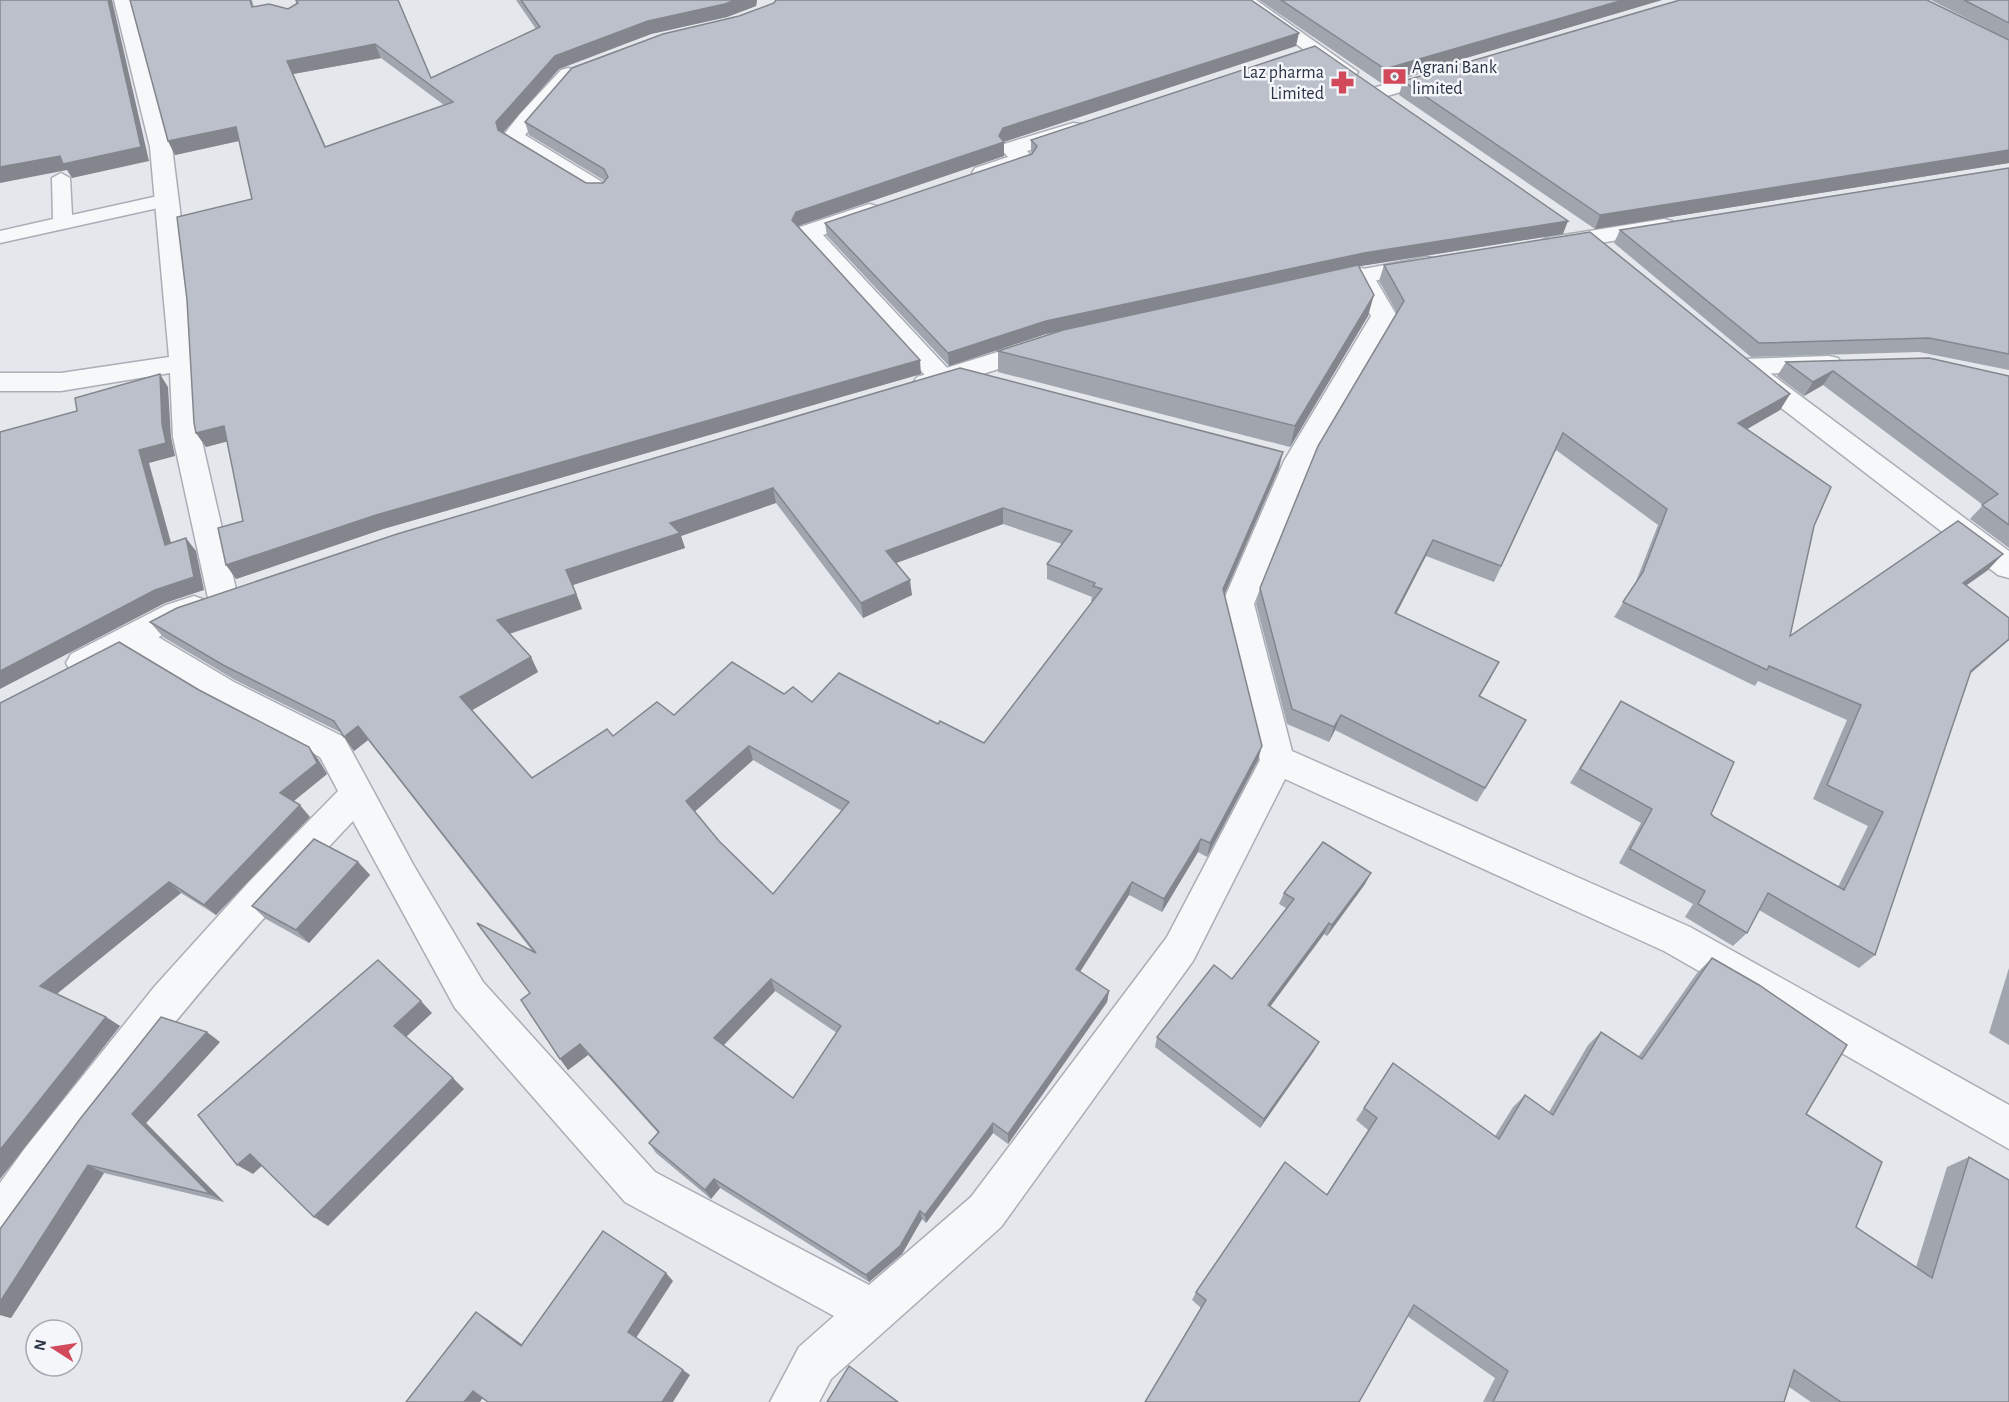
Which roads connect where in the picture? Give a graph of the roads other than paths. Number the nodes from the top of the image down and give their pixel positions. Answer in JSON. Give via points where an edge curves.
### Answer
{"nodes":[{"id":1,"x":123,"y":0,"type":"edge"},
{"id":2,"x":1243,"y":0,"type":"edge"},
{"id":3,"x":1314,"y":49,"type":"junction"},
{"id":4,"x":1286,"y":58,"type":"edge"},
{"id":5,"x":1466,"y":66,"type":"edge"},
{"id":6,"x":585,"y":67,"type":"edge"},
{"id":7,"x":1377,"y":93,"type":"junction"},
{"id":8,"x":1406,"y":112,"type":"edge"},
{"id":9,"x":1098,"y":120,"type":"edge"},
{"id":10,"x":61,"y":178,"type":"edge"},
{"id":11,"x":958,"y":181,"type":"edge"},
{"id":12,"x":599,"y":190,"type":"edge"},
{"id":13,"x":167,"y":200,"type":"junction"},
{"id":14,"x":894,"y":203,"type":"edge"},
{"id":15,"x":1560,"y":218,"type":"edge"},
{"id":16,"x":1694,"y":221,"type":"edge"},
{"id":17,"x":63,"y":223,"type":"junction"},
{"id":18,"x":0,"y":237,"type":"edge"},
{"id":19,"x":1589,"y":238,"type":"junction"},
{"id":20,"x":1532,"y":247,"type":"edge"},
{"id":21,"x":1452,"y":260,"type":"edge"},
{"id":22,"x":1616,"y":261,"type":"edge"},
{"id":23,"x":1361,"y":275,"type":"junction"},
{"id":24,"x":1293,"y":290,"type":"edge"},
{"id":25,"x":1066,"y":340,"type":"edge"},
{"id":26,"x":183,"y":363,"type":"junction"},
{"id":27,"x":1849,"y":364,"type":"edge"},
{"id":28,"x":951,"y":376,"type":"junction"},
{"id":29,"x":0,"y":382,"type":"edge"},
{"id":30,"x":1006,"y":385,"type":"edge"},
{"id":31,"x":907,"y":388,"type":"edge"},
{"id":32,"x":2009,"y":567,"type":"edge"},
{"id":33,"x":132,"y":637,"type":"junction"},
{"id":34,"x":58,"y":675,"type":"edge"},
{"id":35,"x":1277,"y":760,"type":"junction"},
{"id":36,"x":357,"y":794,"type":"junction"},
{"id":37,"x":2009,"y":1128,"type":"edge"},
{"id":38,"x":0,"y":1220,"type":"edge"},
{"id":39,"x":873,"y":1312,"type":"junction"},
{"id":40,"x":794,"y":1402,"type":"edge"}],
"edges":[{"from":1,"to":13,"type":"street","via":[[161,147]]},
{"from":2,"to":3,"type":"street"},
{"from":3,"to":4,"type":"street"},
{"from":3,"to":7,"type":"street"},
{"from":5,"to":7,"type":"street"},
{"from":6,"to":12,"type":"street","via":[[567,75],[513,137]]},
{"from":7,"to":8,"type":"street"},
{"from":9,"to":11,"type":"street","via":[[1012,149],[1023,159]]},
{"from":10,"to":17,"type":"lane"},
{"from":13,"to":17,"type":"lane"},
{"from":13,"to":26,"type":"street"},
{"from":14,"to":28,"type":"street","via":[[808,232]]},
{"from":15,"to":19,"type":"street"},
{"from":16,"to":19,"type":"street"},
{"from":17,"to":18,"type":"lane"},
{"from":19,"to":20,"type":"street"},
{"from":19,"to":22,"type":"street"},
{"from":21,"to":23,"type":"street"},
{"from":23,"to":24,"type":"street"},
{"from":23,"to":35,"type":"street","via":[[1384,316],[1287,458],[1238,604]]},
{"from":25,"to":28,"type":"street"},
{"from":26,"to":29,"type":"street","via":[[61,381]]},
{"from":26,"to":33,"type":"street","via":[[186,437],[234,594],[177,613]]},
{"from":27,"to":32,"type":"street","via":[[1735,359]]},
{"from":28,"to":30,"type":"street"},
{"from":28,"to":31,"type":"street"},
{"from":33,"to":34,"type":"street"},
{"from":33,"to":36,"type":"street","via":[[222,691],[332,747]]},
{"from":35,"to":37,"type":"street","via":[[1677,939]]},
{"from":35,"to":39,"type":"street","via":[[1180,949],[986,1212]]},
{"from":36,"to":38,"type":"street","via":[[284,868],[117,1058]]},
{"from":36,"to":39,"type":"street","via":[[469,994],[640,1187]]},
{"from":39,"to":40,"type":"street","via":[[815,1363]]}]}
